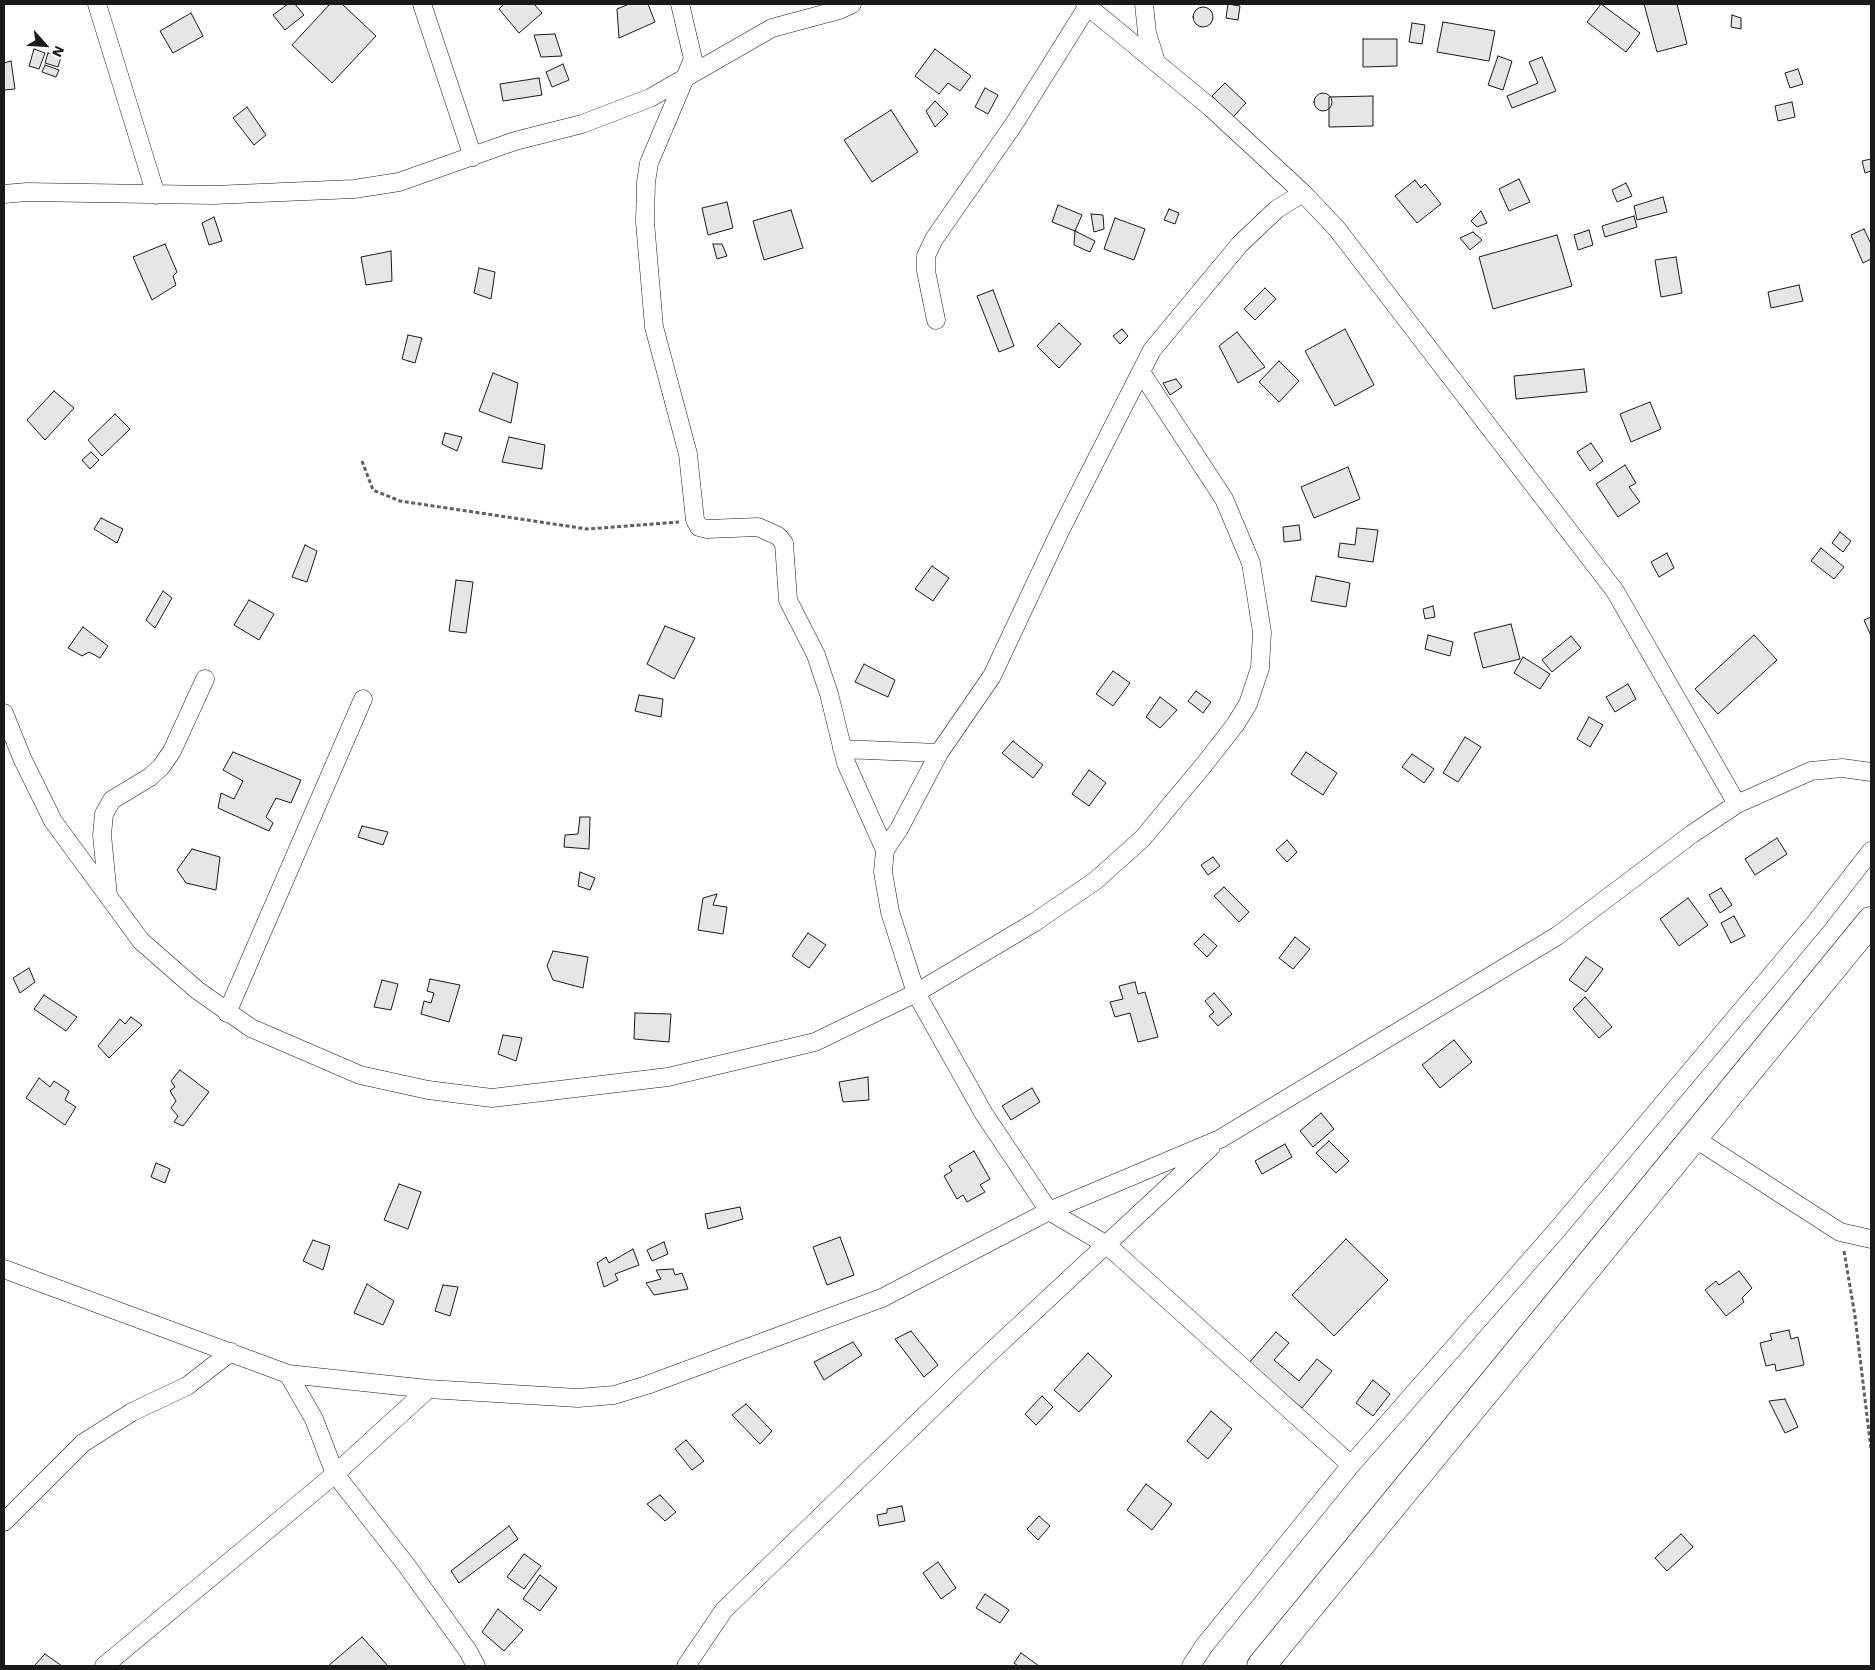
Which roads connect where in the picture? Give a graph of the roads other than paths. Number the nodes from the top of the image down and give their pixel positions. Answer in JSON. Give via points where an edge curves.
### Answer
{"nodes":[{"id":1,"x":97,"y":4,"type":"edge"},
{"id":2,"x":422,"y":4,"type":"edge"},
{"id":3,"x":680,"y":4,"type":"edge"},
{"id":4,"x":852,"y":4,"type":"edge"},
{"id":5,"x":1087,"y":4,"type":"edge"},
{"id":6,"x":1144,"y":4,"type":"edge"},
{"id":7,"x":1156,"y":62,"type":"junction"},
{"id":8,"x":687,"y":76,"type":"junction"},
{"id":9,"x":473,"y":157,"type":"junction"},
{"id":10,"x":1303,"y":193,"type":"junction"},
{"id":11,"x":4,"y":194,"type":"edge"},
{"id":12,"x":156,"y":195,"type":"junction"},
{"id":13,"x":936,"y":320,"type":"dead end"},
{"id":14,"x":1141,"y":372,"type":"junction"},
{"id":15,"x":205,"y":679,"type":"dead end"},
{"id":16,"x":363,"y":699,"type":"dead end"},
{"id":17,"x":4,"y":713,"type":"edge"},
{"id":18,"x":842,"y":749,"type":"junction"},
{"id":19,"x":939,"y":753,"type":"junction"},
{"id":20,"x":1871,"y":772,"type":"edge"},
{"id":21,"x":1738,"y":804,"type":"junction"},
{"id":22,"x":885,"y":850,"type":"junction"},
{"id":23,"x":1871,"y":851,"type":"edge"},
{"id":24,"x":108,"y":897,"type":"junction"},
{"id":25,"x":1871,"y":920,"type":"edge"},
{"id":26,"x":916,"y":993,"type":"junction"},
{"id":27,"x":227,"y":1013,"type":"junction"},
{"id":28,"x":1694,"y":1138,"type":"junction"},
{"id":29,"x":1220,"y":1139,"type":"junction"},
{"id":30,"x":1049,"y":1210,"type":"junction"},
{"id":31,"x":1871,"y":1239,"type":"edge"},
{"id":32,"x":1107,"y":1245,"type":"junction"},
{"id":33,"x":4,"y":1269,"type":"edge"},
{"id":34,"x":231,"y":1352,"type":"junction"},
{"id":35,"x":288,"y":1374,"type":"junction"},
{"id":36,"x":428,"y":1389,"type":"junction"},
{"id":37,"x":1351,"y":1465,"type":"junction"},
{"id":38,"x":335,"y":1474,"type":"junction"},
{"id":39,"x":4,"y":1522,"type":"edge"},
{"id":40,"x":104,"y":1666,"type":"edge"},
{"id":41,"x":476,"y":1666,"type":"edge"},
{"id":42,"x":686,"y":1666,"type":"edge"},
{"id":43,"x":1191,"y":1666,"type":"edge"},
{"id":44,"x":1261,"y":1666,"type":"edge"}],
"edges":[{"from":1,"to":12,"type":"street"},
{"from":2,"to":9,"type":"street"},
{"from":3,"to":8,"type":"street","via":[[692,53]]},
{"from":4,"to":8,"type":"street","via":[[772,28]]},
{"from":5,"to":7,"type":"street"},
{"from":5,"to":13,"type":"street","via":[[1014,124],[934,239],[926,256],[926,271]]},
{"from":6,"to":7,"type":"street","via":[[1146,33]]},
{"from":7,"to":10,"type":"street","via":[[1210,106]]},
{"from":8,"to":9,"type":"street","via":[[650,98],[582,124]]},
{"from":8,"to":18,"type":"street","via":[[649,163],[645,222],[654,327],[688,454],[695,520],[699,527],[707,529],[758,527],[778,536],[784,543],[788,600],[816,655]]},
{"from":9,"to":12,"type":"street","via":[[399,182],[354,189]]},
{"from":10,"to":14,"type":"street","via":[[1270,214],[1240,244],[1162,336]]},
{"from":10,"to":21,"type":"street","via":[[1337,229],[1614,591]]},
{"from":11,"to":12,"type":"street"},
{"from":14,"to":19,"type":"street","via":[[1060,531],[997,667]]},
{"from":14,"to":26,"type":"street","via":[[1224,499],[1251,563],[1262,632],[1260,668],[1248,704],[1204,766],[1142,839],[1096,881],[1035,922]]},
{"from":15,"to":24,"type":"street","via":[[172,751],[161,767],[112,800],[104,814],[102,835]]},
{"from":16,"to":27,"type":"street"},
{"from":17,"to":24,"type":"street","via":[[53,821]]},
{"from":18,"to":19,"type":"street"},
{"from":18,"to":22,"type":"street"},
{"from":19,"to":22,"type":"street"},
{"from":20,"to":21,"type":"street","via":[[1842,768],[1811,771]]},
{"from":21,"to":29,"type":"street","via":[[1692,834],[1557,936]]},
{"from":22,"to":26,"type":"street","via":[[883,872],[890,912]]},
{"from":23,"to":37,"type":"street","via":[[1815,924],[1562,1223]]},
{"from":24,"to":27,"type":"street","via":[[141,942]]},
{"from":25,"to":28,"type":"main road"},
{"from":26,"to":27,"type":"street","via":[[815,1042],[668,1077],[492,1098],[428,1090],[360,1075],[251,1028]]},
{"from":26,"to":30,"type":"street","via":[[984,1114]]},
{"from":28,"to":31,"type":"street","via":[[1840,1232]]},
{"from":28,"to":44,"type":"main road"},
{"from":29,"to":30,"type":"street"},
{"from":29,"to":32,"type":"street"},
{"from":30,"to":32,"type":"street"},
{"from":30,"to":36,"type":"street","via":[[882,1298],[647,1386],[614,1395],[578,1398]]},
{"from":32,"to":37,"type":"street"},
{"from":32,"to":42,"type":"street","via":[[980,1362],[724,1610]]},
{"from":33,"to":34,"type":"street"},
{"from":34,"to":35,"type":"street"},
{"from":34,"to":39,"type":"street","via":[[187,1386],[132,1412],[83,1443]]},
{"from":35,"to":36,"type":"street"},
{"from":35,"to":38,"type":"street","via":[[314,1419]]},
{"from":36,"to":38,"type":"street"},
{"from":37,"to":43,"type":"street"},
{"from":38,"to":40,"type":"street"},
{"from":38,"to":41,"type":"street","via":[[407,1566]]}]}
